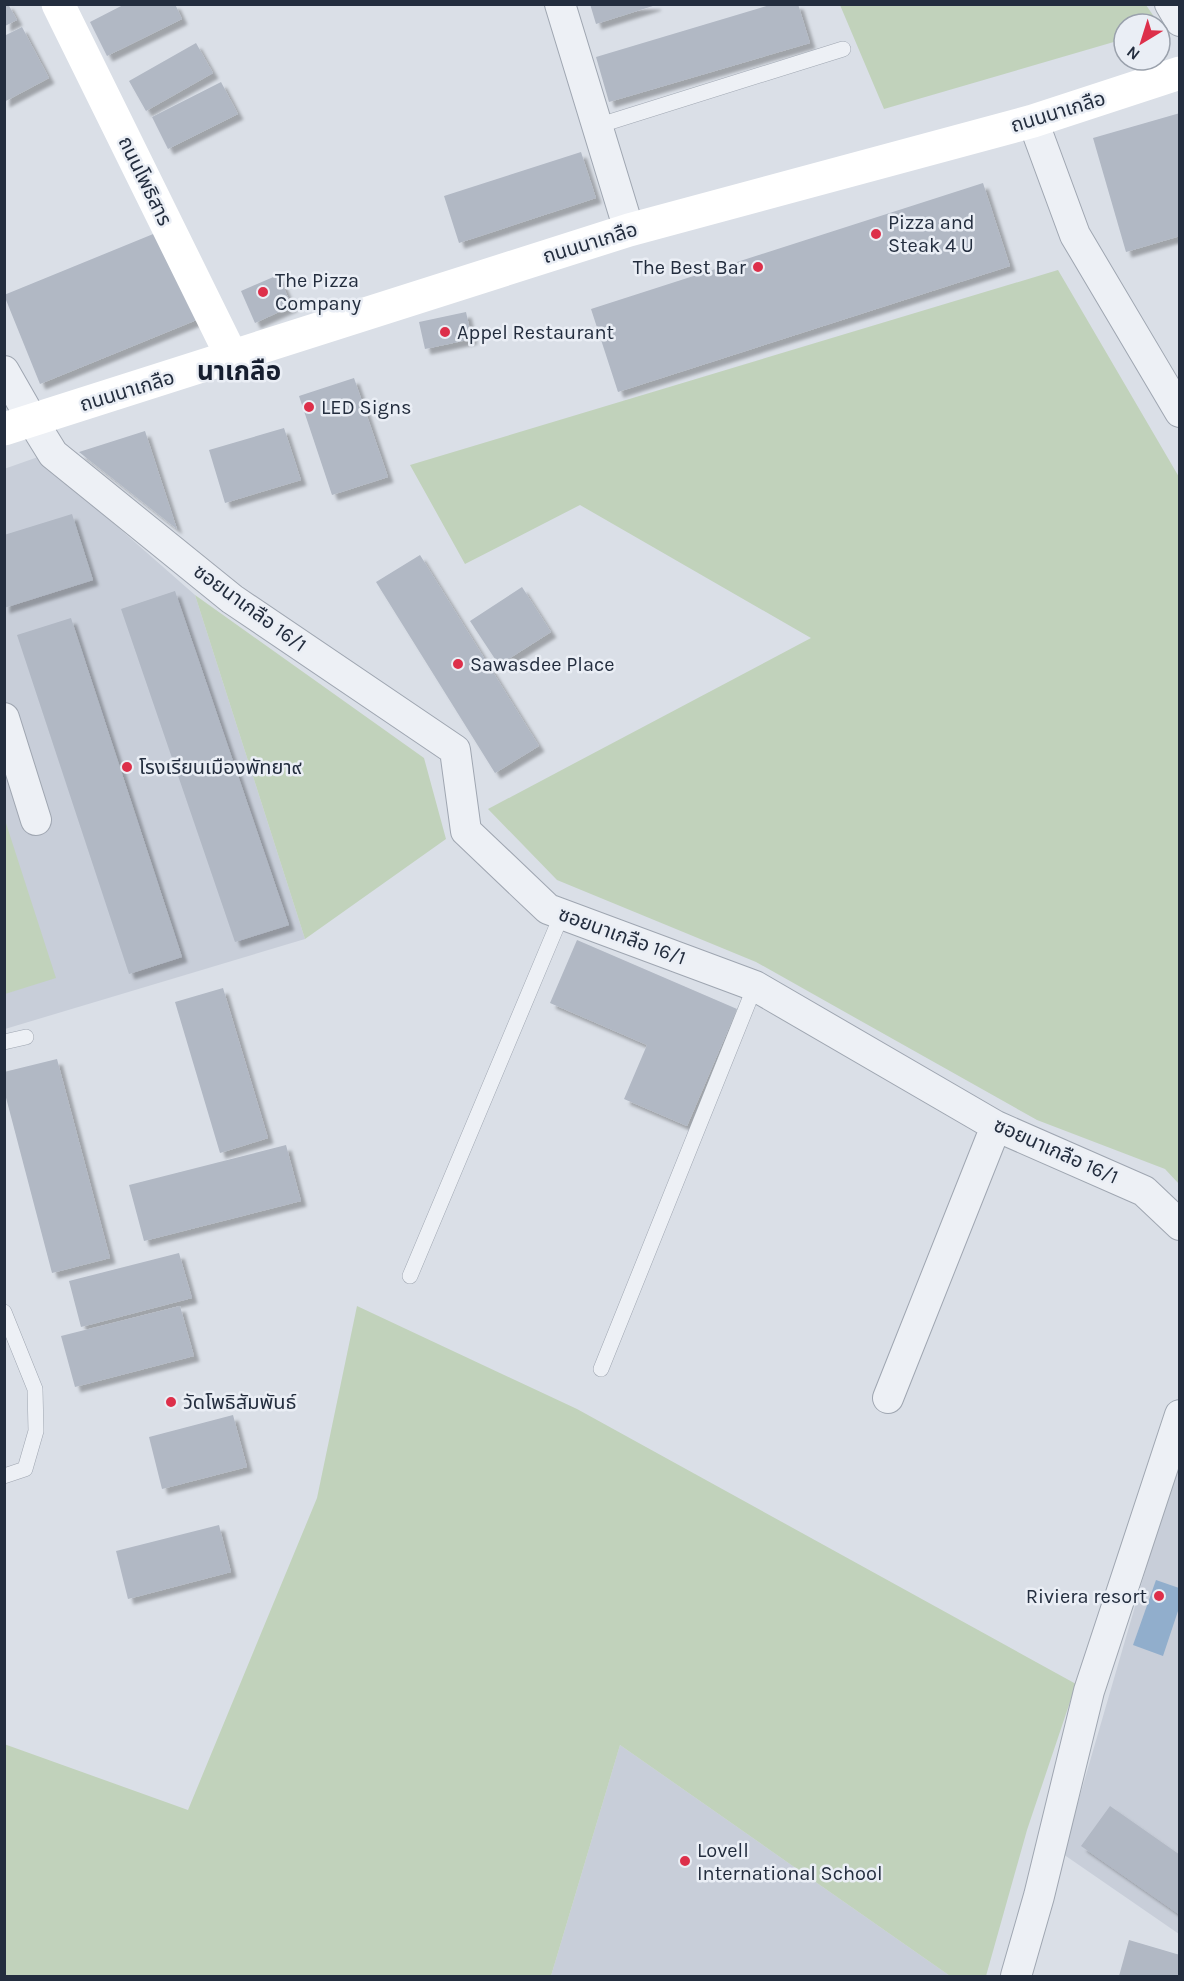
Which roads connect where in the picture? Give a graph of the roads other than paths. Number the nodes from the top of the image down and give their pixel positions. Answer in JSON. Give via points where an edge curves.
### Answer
{"nodes":[{"id":1,"x":58,"y":4,"type":"edge"},
{"id":2,"x":560,"y":4,"type":"edge"},
{"id":3,"x":1170,"y":4,"type":"edge"},
{"id":4,"x":1179,"y":21,"type":"edge"},
{"id":5,"x":843,"y":49,"type":"dead end"},
{"id":6,"x":1179,"y":73,"type":"edge"},
{"id":7,"x":1033,"y":122,"type":"junction"},
{"id":8,"x":597,"y":126,"type":"junction"},
{"id":9,"x":629,"y":230,"type":"junction"},
{"id":10,"x":232,"y":357,"type":"junction"},
{"id":11,"x":4,"y":371,"type":"edge"},
{"id":12,"x":1179,"y":412,"type":"edge"},
{"id":13,"x":18,"y":425,"type":"edge"},
{"id":14,"x":4,"y":718,"type":"edge"},
{"id":15,"x":36,"y":820,"type":"dead end"},
{"id":16,"x":562,"y":914,"type":"junction"},
{"id":17,"x":754,"y":986,"type":"junction"},
{"id":18,"x":26,"y":1037,"type":"dead end"},
{"id":19,"x":4,"y":1042,"type":"edge"},
{"id":20,"x":996,"y":1126,"type":"junction"},
{"id":21,"x":1179,"y":1226,"type":"edge"},
{"id":22,"x":410,"y":1276,"type":"dead end"},
{"id":23,"x":4,"y":1312,"type":"edge"},
{"id":24,"x":601,"y":1369,"type":"dead end"},
{"id":25,"x":888,"y":1398,"type":"dead end"},
{"id":26,"x":1179,"y":1415,"type":"edge"},
{"id":27,"x":4,"y":1476,"type":"edge"},
{"id":28,"x":1016,"y":1977,"type":"edge"}],
"edges":[{"from":1,"to":10,"type":"street","name":"ถนนโพธิสาร"},
{"from":2,"to":8,"type":"street"},
{"from":3,"to":4,"type":"street"},
{"from":5,"to":8,"type":"lane"},
{"from":6,"to":7,"type":"street","name":"ถนนนาเกลือ"},
{"from":7,"to":9,"type":"street","name":"ถนนนาเกลือ"},
{"from":7,"to":12,"type":"street","via":[[1075,235]]},
{"from":8,"to":9,"type":"street"},
{"from":9,"to":10,"type":"street","name":"ถนนนาเกลือ"},
{"from":10,"to":13,"type":"street","name":"ถนนนาเกลือ"},
{"from":11,"to":13,"type":"street","name":"ซอยนาเกลือ 16/1"},
{"from":13,"to":16,"type":"street","name":"ซอยนาเกลือ 16/1","via":[[232,599],[455,750],[466,831],[548,909]]},
{"from":14,"to":15,"type":"street"},
{"from":16,"to":17,"type":"street","name":"ซอยนาเกลือ 16/1"},
{"from":16,"to":22,"type":"lane"},
{"from":17,"to":20,"type":"street","name":"ซอยนาเกลือ 16/1"},
{"from":17,"to":24,"type":"lane"},
{"from":18,"to":19,"type":"lane"},
{"from":20,"to":21,"type":"street","name":"ซอยนาเกลือ 16/1","via":[[1144,1191]]},
{"from":20,"to":25,"type":"street"},
{"from":23,"to":27,"type":"lane","via":[[35,1389],[36,1431],[25,1469]]},
{"from":26,"to":28,"type":"street","via":[[1089,1691]]}]}
